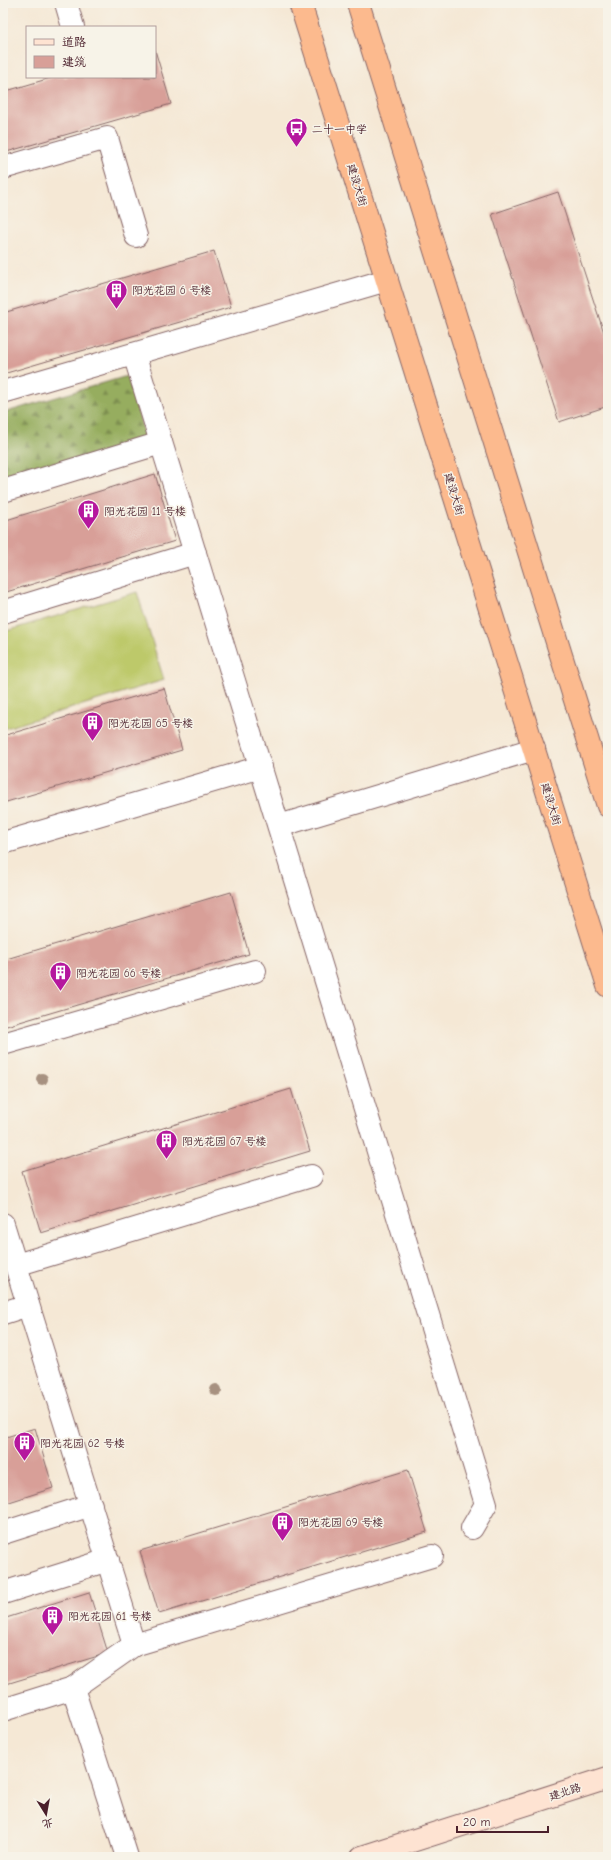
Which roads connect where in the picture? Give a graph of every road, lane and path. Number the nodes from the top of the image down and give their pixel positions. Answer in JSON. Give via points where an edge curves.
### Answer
{"nodes":[{"id":1,"x":66,"y":3,"type":"edge"},
{"id":2,"x":300,"y":3,"type":"edge"},
{"id":3,"x":358,"y":3,"type":"edge"},
{"id":4,"x":73,"y":26,"type":"edge"},
{"id":5,"x":3,"y":168,"type":"edge"},
{"id":6,"x":136,"y":236,"type":"dead end"},
{"id":7,"x":387,"y":280,"type":"junction"},
{"id":8,"x":134,"y":354,"type":"junction"},
{"id":9,"x":3,"y":392,"type":"edge"},
{"id":10,"x":161,"y":443,"type":"junction"},
{"id":11,"x":3,"y":491,"type":"edge"},
{"id":12,"x":195,"y":553,"type":"junction"},
{"id":13,"x":3,"y":612,"type":"edge"},
{"id":14,"x":534,"y":749,"type":"junction"},
{"id":15,"x":261,"y":767,"type":"junction"},
{"id":16,"x":608,"y":806,"type":"edge"},
{"id":17,"x":279,"y":826,"type":"junction"},
{"id":18,"x":3,"y":843,"type":"edge"},
{"id":19,"x":255,"y":971,"type":"dead end"},
{"id":20,"x":608,"y":986,"type":"edge"},
{"id":21,"x":3,"y":1044,"type":"edge"},
{"id":22,"x":312,"y":1176,"type":"dead end"},
{"id":23,"x":3,"y":1224,"type":"edge"},
{"id":24,"x":16,"y":1265,"type":"junction"},
{"id":25,"x":28,"y":1305,"type":"junction"},
{"id":26,"x":3,"y":1313,"type":"edge"},
{"id":27,"x":91,"y":1505,"type":"junction"},
{"id":28,"x":472,"y":1528,"type":"dead end"},
{"id":29,"x":3,"y":1533,"type":"edge"},
{"id":30,"x":432,"y":1556,"type":"dead end"},
{"id":31,"x":108,"y":1560,"type":"junction"},
{"id":32,"x":3,"y":1593,"type":"edge"},
{"id":33,"x":134,"y":1645,"type":"junction"},
{"id":34,"x":73,"y":1688,"type":"junction"},
{"id":35,"x":3,"y":1710,"type":"edge"},
{"id":36,"x":608,"y":1778,"type":"edge"},
{"id":37,"x":127,"y":1857,"type":"edge"},
{"id":38,"x":362,"y":1857,"type":"edge"}],
"edges":[{"from":1,"to":4,"type":"street"},
{"from":2,"to":7,"type":"highway","name":"建设大街"},
{"from":3,"to":16,"type":"highway"},
{"from":5,"to":6,"type":"street","via":[[107,138]]},
{"from":7,"to":8,"type":"street"},
{"from":7,"to":14,"type":"highway","name":"建设大街"},
{"from":8,"to":9,"type":"street"},
{"from":8,"to":10,"type":"street"},
{"from":10,"to":11,"type":"street"},
{"from":10,"to":12,"type":"street"},
{"from":12,"to":13,"type":"street"},
{"from":12,"to":15,"type":"street"},
{"from":14,"to":17,"type":"street"},
{"from":14,"to":20,"type":"highway","name":"建设大街"},
{"from":15,"to":17,"type":"street"},
{"from":15,"to":18,"type":"street"},
{"from":17,"to":28,"type":"street","via":[[486,1504]]},
{"from":19,"to":21,"type":"street"},
{"from":22,"to":24,"type":"street"},
{"from":23,"to":24,"type":"street"},
{"from":24,"to":25,"type":"street"},
{"from":25,"to":26,"type":"street"},
{"from":25,"to":27,"type":"street"},
{"from":27,"to":29,"type":"street"},
{"from":27,"to":31,"type":"street"},
{"from":30,"to":33,"type":"street"},
{"from":31,"to":32,"type":"street"},
{"from":31,"to":33,"type":"street"},
{"from":33,"to":34,"type":"street"},
{"from":34,"to":35,"type":"street"},
{"from":34,"to":37,"type":"street"},
{"from":36,"to":38,"type":"street","name":"建北路"}]}
